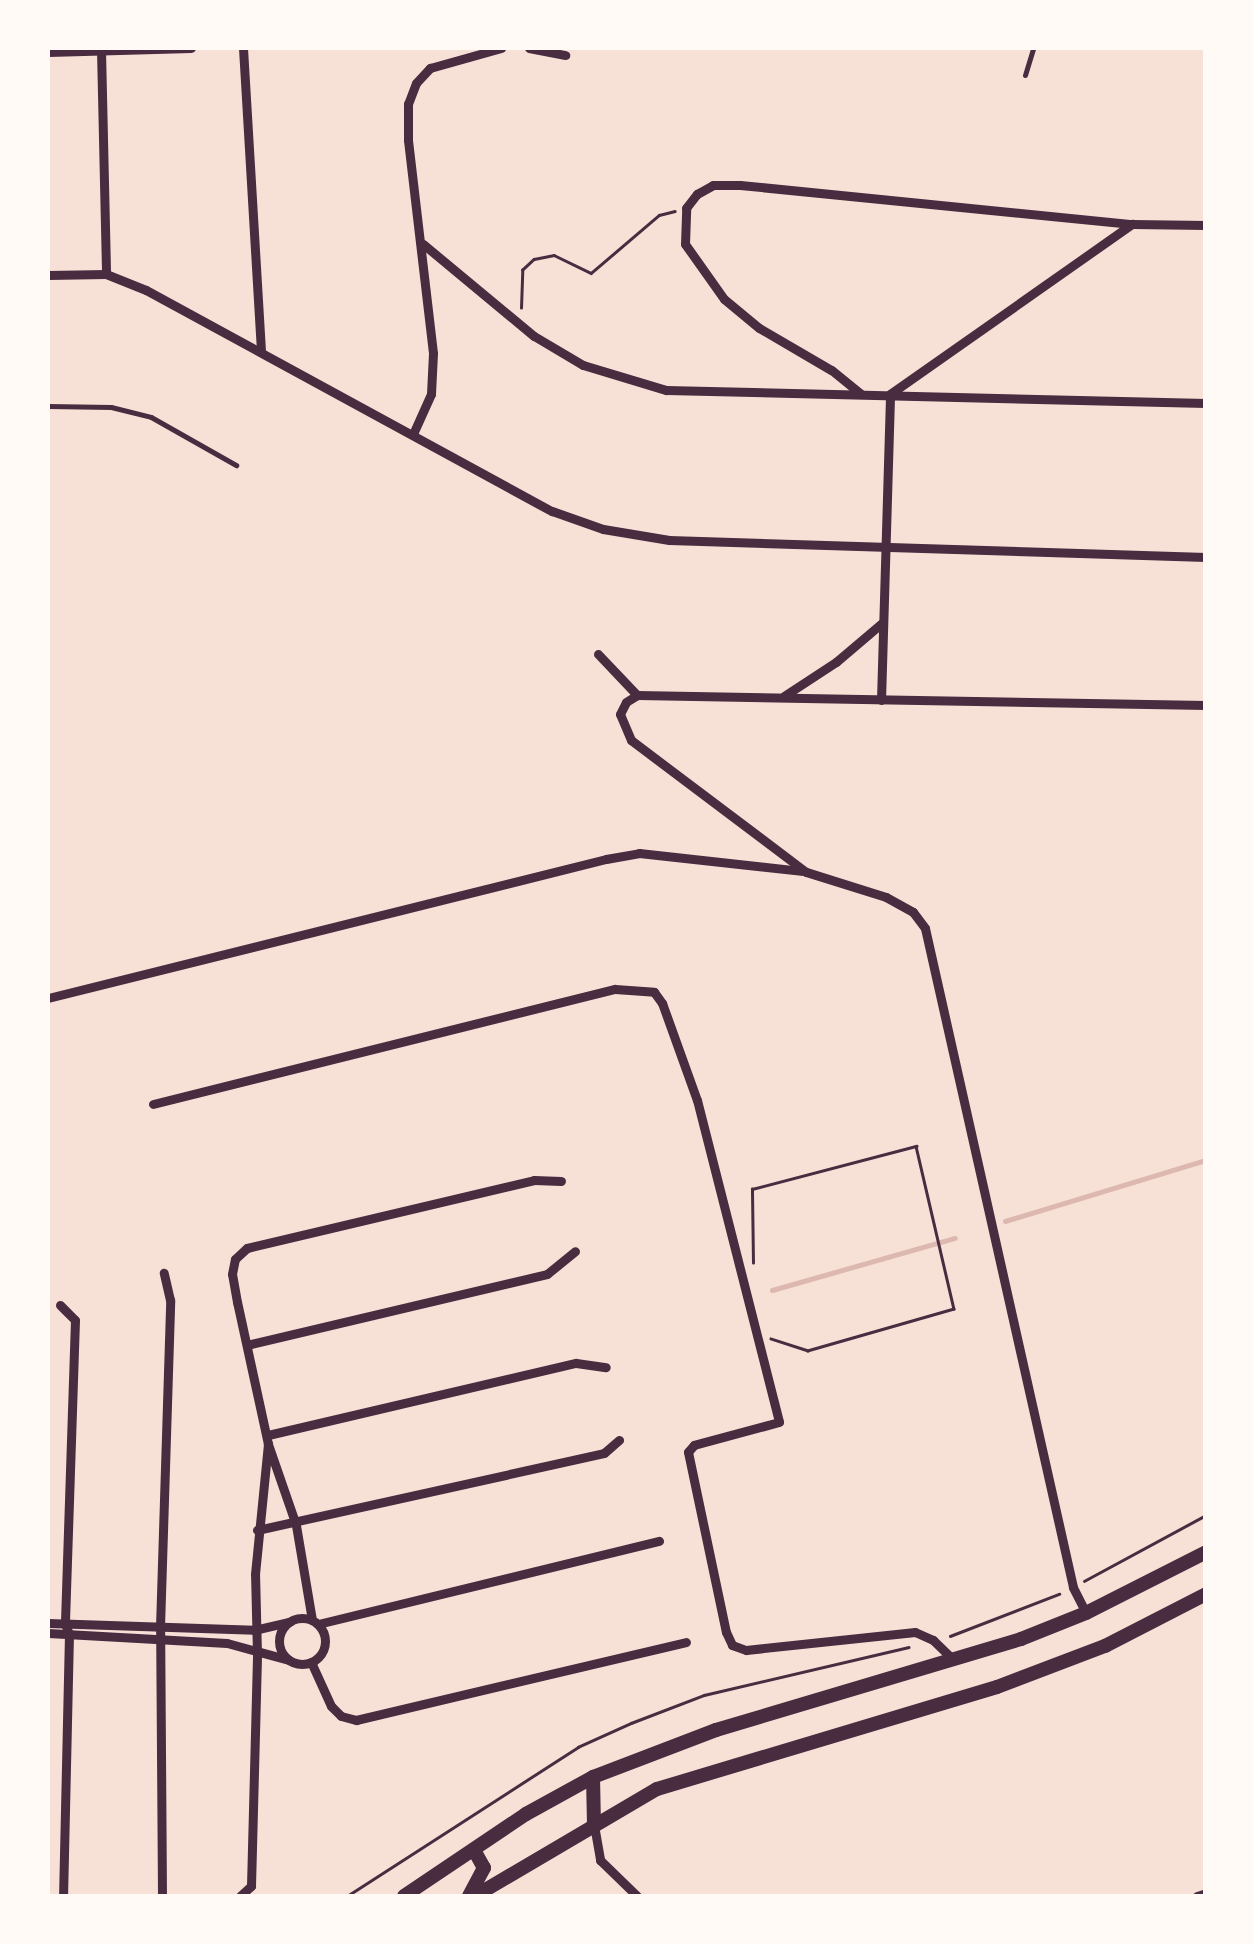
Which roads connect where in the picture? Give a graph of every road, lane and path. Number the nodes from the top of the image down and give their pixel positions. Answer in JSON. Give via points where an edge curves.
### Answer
{"nodes":[{"id":1,"x":191,"y":48,"type":"edge"},
{"id":2,"x":243,"y":48,"type":"edge"},
{"id":3,"x":500,"y":48,"type":"edge"},
{"id":4,"x":529,"y":48,"type":"edge"},
{"id":5,"x":1033,"y":48,"type":"edge"},
{"id":6,"x":102,"y":50,"type":"edge"},
{"id":7,"x":48,"y":52,"type":"edge"},
{"id":8,"x":565,"y":55,"type":"dead end"},
{"id":9,"x":1025,"y":75,"type":"dead end"},
{"id":10,"x":686,"y":208,"type":"junction"},
{"id":11,"x":1132,"y":224,"type":"junction"},
{"id":12,"x":1206,"y":225,"type":"edge"},
{"id":13,"x":423,"y":244,"type":"junction"},
{"id":14,"x":48,"y":274,"type":"edge"},
{"id":15,"x":106,"y":274,"type":"junction"},
{"id":16,"x":512,"y":318,"type":"junction"},
{"id":17,"x":261,"y":351,"type":"junction"},
{"id":18,"x":861,"y":394,"type":"junction"},
{"id":19,"x":890,"y":394,"type":"junction"},
{"id":20,"x":1206,"y":404,"type":"edge"},
{"id":21,"x":48,"y":406,"type":"edge"},
{"id":22,"x":413,"y":434,"type":"junction"},
{"id":23,"x":236,"y":464,"type":"dead end"},
{"id":24,"x":885,"y":547,"type":"junction"},
{"id":25,"x":1206,"y":557,"type":"edge"},
{"id":26,"x":882,"y":623,"type":"junction"},
{"id":27,"x":598,"y":654,"type":"dead end"},
{"id":28,"x":637,"y":695,"type":"junction"},
{"id":29,"x":784,"y":696,"type":"junction"},
{"id":30,"x":881,"y":700,"type":"junction"},
{"id":31,"x":1206,"y":705,"type":"edge"},
{"id":32,"x":806,"y":872,"type":"junction"},
{"id":33,"x":48,"y":998,"type":"edge"},
{"id":34,"x":153,"y":1104,"type":"dead end"},
{"id":35,"x":561,"y":1181,"type":"dead end"},
{"id":36,"x":575,"y":1251,"type":"dead end"},
{"id":37,"x":753,"y":1263,"type":"dead end"},
{"id":38,"x":164,"y":1273,"type":"dead end"},
{"id":39,"x":60,"y":1305,"type":"dead end"},
{"id":40,"x":757,"y":1335,"type":"junction"},
{"id":41,"x":248,"y":1345,"type":"junction"},
{"id":42,"x":606,"y":1367,"type":"dead end"},
{"id":43,"x":268,"y":1439,"type":"junction"},
{"id":44,"x":619,"y":1440,"type":"dead end"},
{"id":45,"x":1206,"y":1515,"type":"edge"},
{"id":46,"x":296,"y":1525,"type":"junction"},
{"id":47,"x":257,"y":1530,"type":"junction"},
{"id":48,"x":659,"y":1541,"type":"dead end"},
{"id":49,"x":1206,"y":1552,"type":"edge"},
{"id":50,"x":1074,"y":1587,"type":"junction"},
{"id":51,"x":1206,"y":1594,"type":"edge"},
{"id":52,"x":1032,"y":1606,"type":"dead end"},
{"id":53,"x":1086,"y":1613,"type":"junction"},
{"id":54,"x":290,"y":1622,"type":"junction"},
{"id":55,"x":315,"y":1622,"type":"junction"},
{"id":56,"x":48,"y":1623,"type":"edge"},
{"id":57,"x":160,"y":1627,"type":"junction"},
{"id":58,"x":66,"y":1629,"type":"junction"},
{"id":59,"x":254,"y":1630,"type":"junction"},
{"id":60,"x":48,"y":1633,"type":"edge"},
{"id":61,"x":163,"y":1639,"type":"junction"},
{"id":62,"x":686,"y":1642,"type":"dead end"},
{"id":63,"x":257,"y":1654,"type":"junction"},
{"id":64,"x":954,"y":1659,"type":"junction"},
{"id":65,"x":290,"y":1660,"type":"junction"},
{"id":66,"x":311,"y":1662,"type":"junction"},
{"id":67,"x":593,"y":1777,"type":"junction"},
{"id":68,"x":594,"y":1825,"type":"junction"},
{"id":69,"x":474,"y":1850,"type":"junction"},
{"id":70,"x":1206,"y":1893,"type":"edge"},
{"id":71,"x":63,"y":1896,"type":"edge"},
{"id":72,"x":162,"y":1896,"type":"edge"},
{"id":73,"x":240,"y":1896,"type":"edge"},
{"id":74,"x":404,"y":1896,"type":"edge"},
{"id":75,"x":472,"y":1896,"type":"edge"},
{"id":76,"x":636,"y":1896,"type":"edge"},
{"id":77,"x":1198,"y":1896,"type":"edge"}],
"edges":[{"from":1,"to":6,"type":"street"},
{"from":2,"to":17,"type":"street"},
{"from":3,"to":13,"type":"street","via":[[447,61],[416,83],[408,104],[408,140]]},
{"from":4,"to":8,"type":"street"},
{"from":5,"to":9,"type":"lane"},
{"from":6,"to":7,"type":"street"},
{"from":6,"to":15,"type":"street"},
{"from":10,"to":11,"type":"street","via":[[712,185],[740,185]]},
{"from":10,"to":16,"type":"path","via":[[659,215],[590,273],[554,254],[534,259],[522,270],[522,306]]},
{"from":10,"to":18,"type":"street","via":[[685,244],[724,299]]},
{"from":11,"to":12,"type":"street"},
{"from":11,"to":19,"type":"street"},
{"from":13,"to":16,"type":"street"},
{"from":13,"to":22,"type":"street","via":[[432,380],[426,414]]},
{"from":14,"to":15,"type":"street"},
{"from":15,"to":17,"type":"street"},
{"from":16,"to":18,"type":"street","via":[[582,365],[666,390]]},
{"from":17,"to":22,"type":"street"},
{"from":18,"to":19,"type":"street"},
{"from":19,"to":20,"type":"street"},
{"from":19,"to":24,"type":"street"},
{"from":21,"to":23,"type":"lane","via":[[111,407],[151,416]]},
{"from":22,"to":24,"type":"street","via":[[552,511],[603,530],[669,540]]},
{"from":24,"to":25,"type":"street"},
{"from":24,"to":26,"type":"street"},
{"from":26,"to":29,"type":"street"},
{"from":26,"to":30,"type":"street"},
{"from":27,"to":28,"type":"street"},
{"from":28,"to":29,"type":"street"},
{"from":28,"to":32,"type":"street","via":[[620,714],[631,740]]},
{"from":29,"to":30,"type":"street"},
{"from":30,"to":31,"type":"street"},
{"from":32,"to":33,"type":"street","via":[[622,856]]},
{"from":32,"to":50,"type":"street","via":[[886,897],[914,912],[925,928]]},
{"from":34,"to":40,"type":"street","via":[[616,990],[654,992],[697,1100]]},
{"from":35,"to":41,"type":"street","via":[[534,1180],[248,1248],[235,1259],[232,1274]]},
{"from":36,"to":41,"type":"street","via":[[547,1274]]},
{"from":37,"to":40,"type":"path","via":[[752,1189],[916,1146],[954,1309],[808,1351]]},
{"from":38,"to":57,"type":"street","via":[[170,1300]]},
{"from":39,"to":58,"type":"street","via":[[75,1320]]},
{"from":40,"to":64,"type":"street","via":[[779,1422],[688,1452],[732,1645],[782,1648],[914,1632]]},
{"from":41,"to":43,"type":"street"},
{"from":42,"to":43,"type":"street","via":[[576,1363]]},
{"from":43,"to":46,"type":"street"},
{"from":43,"to":47,"type":"street"},
{"from":44,"to":46,"type":"street","via":[[604,1453]]},
{"from":45,"to":50,"type":"path"},
{"from":46,"to":47,"type":"street"},
{"from":46,"to":55,"type":"street"},
{"from":47,"to":59,"type":"street"},
{"from":48,"to":55,"type":"street"},
{"from":49,"to":53,"type":"main road"},
{"from":50,"to":52,"type":"path"},
{"from":50,"to":53,"type":"street"},
{"from":51,"to":68,"type":"main road","via":[[1105,1646],[1032,1674],[715,1769],[658,1789]]},
{"from":53,"to":64,"type":"main road"},
{"from":54,"to":55,"type":"street"},
{"from":54,"to":59,"type":"street"},
{"from":54,"to":65,"type":"street","via":[[279,1640]]},
{"from":55,"to":66,"type":"street","via":[[325,1645]]},
{"from":56,"to":58,"type":"street"},
{"from":57,"to":58,"type":"street"},
{"from":57,"to":59,"type":"street"},
{"from":57,"to":61,"type":"street"},
{"from":58,"to":60,"type":"street"},
{"from":58,"to":61,"type":"street"},
{"from":58,"to":71,"type":"street"},
{"from":59,"to":63,"type":"street"},
{"from":61,"to":63,"type":"street","via":[[227,1643]]},
{"from":61,"to":72,"type":"street"},
{"from":62,"to":66,"type":"street","via":[[356,1720],[332,1706]]},
{"from":63,"to":65,"type":"street"},
{"from":63,"to":73,"type":"street","via":[[250,1886]]},
{"from":64,"to":67,"type":"main road","via":[[716,1730]]},
{"from":65,"to":66,"type":"street"},
{"from":67,"to":68,"type":"main road"},
{"from":67,"to":69,"type":"main road"},
{"from":68,"to":75,"type":"main road"},
{"from":68,"to":76,"type":"street","via":[[600,1860]]},
{"from":69,"to":74,"type":"main road"},
{"from":69,"to":75,"type":"main road","via":[[484,1868]]},
{"from":70,"to":77,"type":"street"}]}
